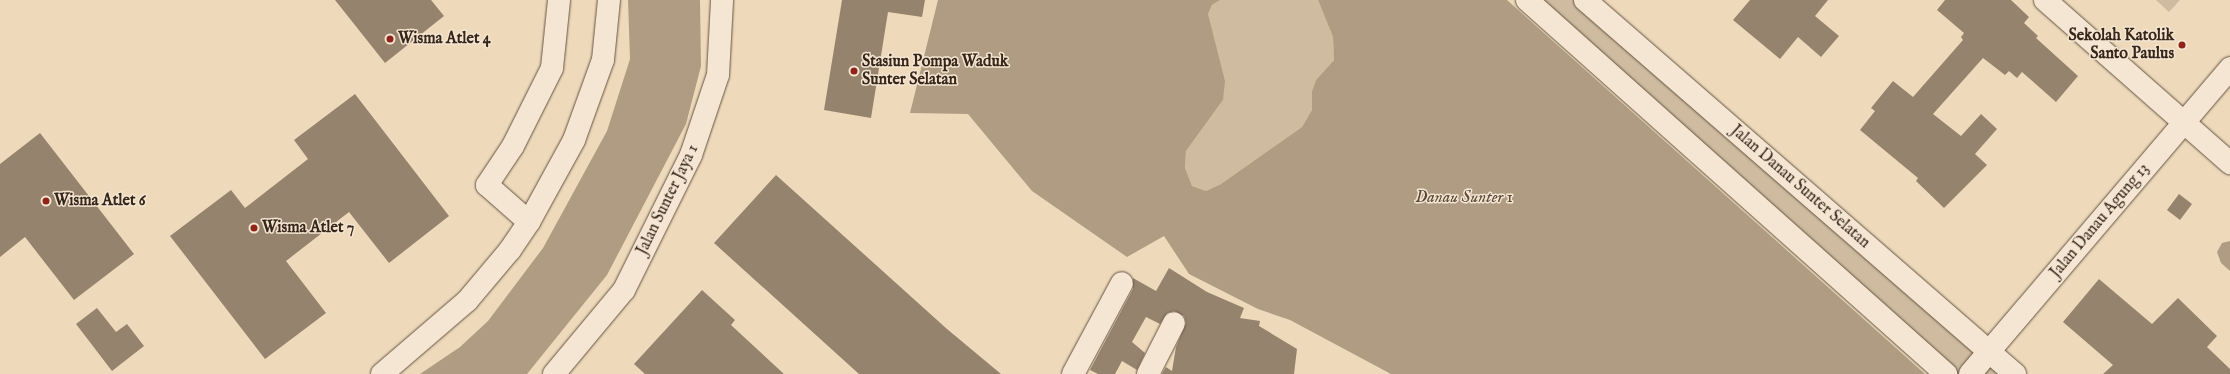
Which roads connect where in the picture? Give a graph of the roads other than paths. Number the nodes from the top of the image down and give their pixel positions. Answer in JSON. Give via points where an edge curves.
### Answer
{"nodes":[{"id":1,"x":559,"y":0,"type":"edge"},
{"id":2,"x":609,"y":0,"type":"edge"},
{"id":3,"x":722,"y":0,"type":"edge"},
{"id":4,"x":1527,"y":0,"type":"edge"},
{"id":5,"x":1585,"y":0,"type":"edge"},
{"id":6,"x":2052,"y":2,"type":"edge"},
{"id":7,"x":2230,"y":68,"type":"edge"},
{"id":8,"x":2184,"y":122,"type":"junction"},
{"id":9,"x":2230,"y":163,"type":"edge"},
{"id":10,"x":529,"y":222,"type":"junction"},
{"id":11,"x":1122,"y":283,"type":"dead end"},
{"id":12,"x":1174,"y":323,"type":"dead end"},
{"id":13,"x":1990,"y":352,"type":"junction"},
{"id":14,"x":382,"y":374,"type":"edge"},
{"id":15,"x":554,"y":374,"type":"edge"},
{"id":16,"x":1073,"y":374,"type":"edge"},
{"id":17,"x":1148,"y":374,"type":"edge"},
{"id":18,"x":1946,"y":374,"type":"edge"},
{"id":19,"x":1970,"y":374,"type":"edge"},
{"id":20,"x":2015,"y":374,"type":"edge"}],
"edges":[{"from":1,"to":10,"type":"street","via":[[552,68],[513,146],[487,185]]},
{"from":2,"to":10,"type":"street","via":[[603,60],[574,140]]},
{"from":3,"to":15,"type":"street","name":"Jalan Sunter Jaya 1","via":[[718,75],[691,155],[624,290]]},
{"from":4,"to":18,"type":"street"},
{"from":5,"to":13,"type":"street","name":"Jalan Danau Sunter Selatan"},
{"from":6,"to":8,"type":"street"},
{"from":7,"to":8,"type":"street","name":"Jalan Danau Agung 13"},
{"from":8,"to":9,"type":"street"},
{"from":8,"to":13,"type":"street","name":"Jalan Danau Agung 13"},
{"from":10,"to":14,"type":"street","via":[[510,250],[467,301]]},
{"from":11,"to":16,"type":"street"},
{"from":12,"to":17,"type":"street"},
{"from":13,"to":19,"type":"street","name":"Jalan Danau Agung 13"},
{"from":13,"to":20,"type":"street","name":"Jalan Danau Sunter Selatan"}]}
